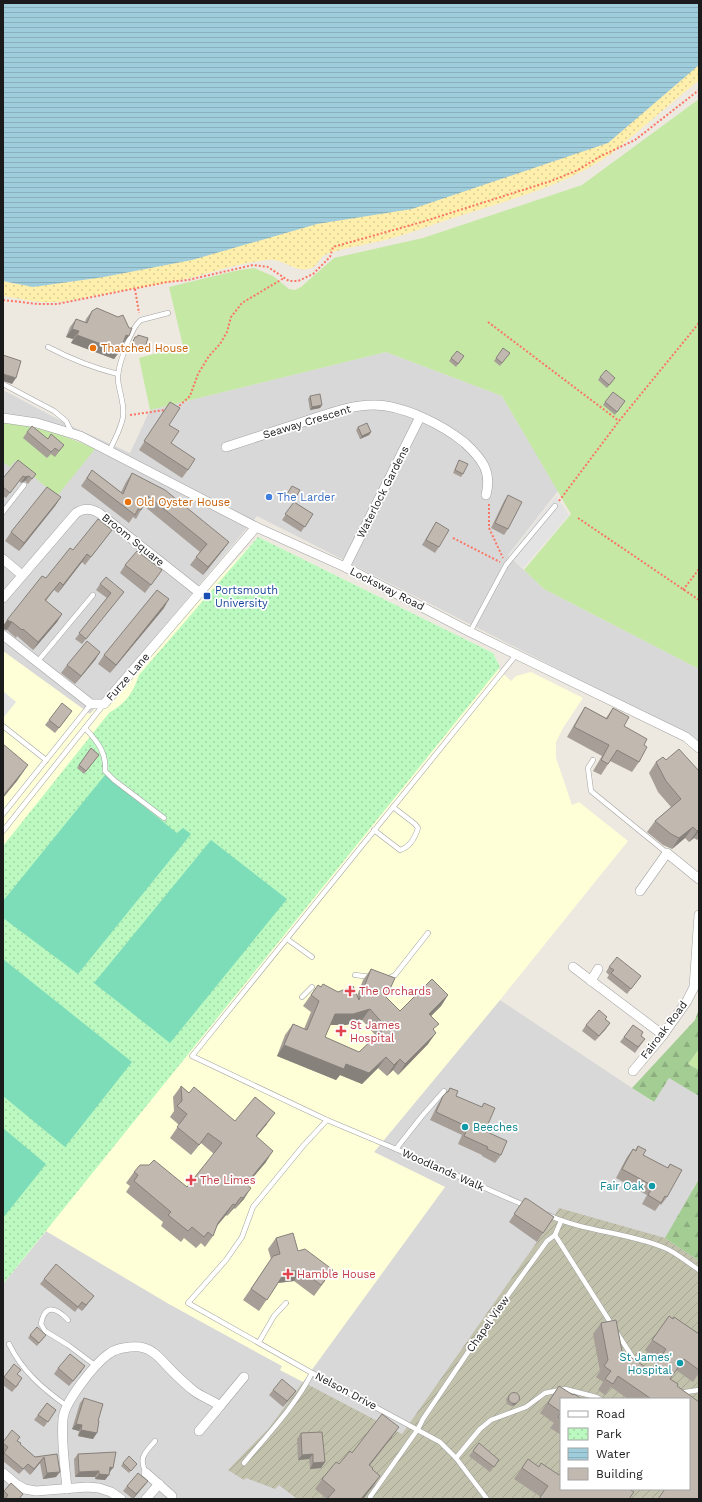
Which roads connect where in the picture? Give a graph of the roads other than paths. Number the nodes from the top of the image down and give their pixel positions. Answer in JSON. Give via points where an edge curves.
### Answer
{"nodes":[{"id":1,"x":168,"y":314,"type":"dead end"},
{"id":2,"x":48,"y":347,"type":"dead end"},
{"id":3,"x":118,"y":374,"type":"junction"},
{"id":4,"x":3,"y":384,"type":"edge"},
{"id":5,"x":420,"y":417,"type":"junction"},
{"id":6,"x":3,"y":418,"type":"edge"},
{"id":7,"x":72,"y":433,"type":"junction"},
{"id":8,"x":226,"y":448,"type":"dead end"},
{"id":9,"x":109,"y":452,"type":"junction"},
{"id":10,"x":24,"y":485,"type":"dead end"},
{"id":11,"x":486,"y":495,"type":"road end"},
{"id":12,"x":555,"y":506,"type":"road end"},
{"id":13,"x":3,"y":512,"type":"edge"},
{"id":14,"x":256,"y":527,"type":"junction"},
{"id":15,"x":3,"y":559,"type":"edge"},
{"id":16,"x":345,"y":567,"type":"junction"},
{"id":17,"x":22,"y":575,"type":"junction"},
{"id":18,"x":200,"y":593,"type":"junction"},
{"id":19,"x":93,"y":595,"type":"dead end"},
{"id":20,"x":3,"y":598,"type":"edge"},
{"id":21,"x":470,"y":632,"type":"junction"},
{"id":22,"x":3,"y":635,"type":"edge"},
{"id":23,"x":517,"y":654,"type":"junction"},
{"id":24,"x":38,"y":661,"type":"junction"},
{"id":25,"x":91,"y":704,"type":"junction"},
{"id":26,"x":104,"y":704,"type":"junction"},
{"id":27,"x":3,"y":726,"type":"edge"},
{"id":28,"x":85,"y":728,"type":"junction"},
{"id":29,"x":699,"y":748,"type":"edge"},
{"id":30,"x":46,"y":760,"type":"junction"},
{"id":31,"x":593,"y":760,"type":"dead end"},
{"id":32,"x":393,"y":807,"type":"junction"},
{"id":33,"x":3,"y":814,"type":"edge"},
{"id":34,"x":164,"y":818,"type":"dead end"},
{"id":35,"x":374,"y":830,"type":"junction"},
{"id":36,"x":3,"y":831,"type":"edge"},
{"id":37,"x":667,"y":853,"type":"junction"},
{"id":38,"x":699,"y":879,"type":"edge"},
{"id":39,"x":640,"y":891,"type":"dead end"},
{"id":40,"x":699,"y":919,"type":"edge"},
{"id":41,"x":428,"y":933,"type":"dead end"},
{"id":42,"x":287,"y":939,"type":"junction"},
{"id":43,"x":312,"y":957,"type":"dead end"},
{"id":44,"x":573,"y":968,"type":"dead end"},
{"id":45,"x":598,"y":969,"type":"dead end"},
{"id":46,"x":355,"y":975,"type":"dead end"},
{"id":47,"x":377,"y":977,"type":"edge"},
{"id":48,"x":384,"y":978,"type":"edge"},
{"id":49,"x":591,"y":981,"type":"junction"},
{"id":50,"x":312,"y":986,"type":"dead end"},
{"id":51,"x":302,"y":996,"type":"dead end"},
{"id":52,"x":663,"y":1035,"type":"junction"},
{"id":53,"x":633,"y":1072,"type":"dead end"},
{"id":54,"x":444,"y":1091,"type":"dead end"},
{"id":55,"x":327,"y":1120,"type":"junction"},
{"id":56,"x":396,"y":1149,"type":"junction"},
{"id":57,"x":533,"y":1209,"type":"edge"},
{"id":58,"x":540,"y":1212,"type":"edge"},
{"id":59,"x":561,"y":1221,"type":"junction"},
{"id":60,"x":555,"y":1236,"type":"junction"},
{"id":61,"x":699,"y":1270,"type":"edge"},
{"id":62,"x":286,"y":1302,"type":"dead end"},
{"id":63,"x":68,"y":1320,"type":"dead end"},
{"id":64,"x":259,"y":1342,"type":"junction"},
{"id":65,"x":9,"y":1344,"type":"dead end"},
{"id":66,"x":96,"y":1366,"type":"junction"},
{"id":67,"x":639,"y":1367,"type":"edge"},
{"id":68,"x":312,"y":1373,"type":"junction"},
{"id":69,"x":244,"y":1377,"type":"dead end"},
{"id":70,"x":699,"y":1390,"type":"edge"},
{"id":71,"x":679,"y":1393,"type":"edge"},
{"id":72,"x":598,"y":1398,"type":"edge"},
{"id":73,"x":69,"y":1402,"type":"junction"},
{"id":74,"x":220,"y":1406,"type":"junction"},
{"id":75,"x":418,"y":1429,"type":"junction"},
{"id":76,"x":199,"y":1431,"type":"dead end"},
{"id":77,"x":155,"y":1442,"type":"dead end"},
{"id":78,"x":456,"y":1458,"type":"junction"},
{"id":79,"x":244,"y":1463,"type":"dead end"},
{"id":80,"x":3,"y":1473,"type":"edge"},
{"id":81,"x":146,"y":1473,"type":"joint"},
{"id":82,"x":158,"y":1484,"type":"junction"},
{"id":83,"x":67,"y":1489,"type":"junction"},
{"id":84,"x":36,"y":1495,"type":"edge"},
{"id":85,"x":173,"y":1497,"type":"edge"},
{"id":86,"x":370,"y":1497,"type":"edge"},
{"id":87,"x":121,"y":1499,"type":"edge"},
{"id":88,"x":146,"y":1499,"type":"edge"},
{"id":89,"x":487,"y":1499,"type":"edge"}],
"edges":[{"from":1,"to":3,"type":"lane","via":[[137,323]]},
{"from":2,"to":3,"type":"lane","via":[[89,366]]},
{"from":3,"to":9,"type":"lane","via":[[123,416]]},
{"from":4,"to":7,"type":"lane","via":[[58,414],[69,425]]},
{"from":5,"to":8,"type":"street","name":"Seaway Crescent","via":[[389,406],[359,406]]},
{"from":5,"to":11,"type":"street","name":"Seaway Crescent","via":[[456,437],[480,458],[488,476]]},
{"from":5,"to":16,"type":"street","name":"Waterlock Gardens"},
{"from":6,"to":7,"type":"street","name":"Locksway Road","via":[[37,423]]},
{"from":7,"to":9,"type":"street","name":"Locksway Road"},
{"from":9,"to":14,"type":"street","name":"Locksway Road"},
{"from":10,"to":13,"type":"lane"},
{"from":12,"to":21,"type":"lane","via":[[506,565]]},
{"from":14,"to":16,"type":"street","name":"Locksway Road"},
{"from":14,"to":18,"type":"street","name":"Furze Lane"},
{"from":15,"to":17,"type":"street"},
{"from":16,"to":21,"type":"street","name":"Locksway Road"},
{"from":17,"to":18,"type":"street","name":"Broom Square","via":[[76,513],[82,509],[91,509]]},
{"from":17,"to":20,"type":"street","name":"Broom Square"},
{"from":18,"to":26,"type":"street","name":"Furze Lane"},
{"from":19,"to":24,"type":"lane"},
{"from":21,"to":23,"type":"street","name":"Locksway Road"},
{"from":22,"to":24,"type":"street"},
{"from":23,"to":29,"type":"street","name":"Locksway Road","via":[[686,737]]},
{"from":23,"to":32,"type":"lane"},
{"from":24,"to":25,"type":"street"},
{"from":25,"to":26,"type":"street"},
{"from":25,"to":30,"type":"lane"},
{"from":26,"to":28,"type":"lane","name":"Furze Lane"},
{"from":27,"to":30,"type":"lane"},
{"from":28,"to":34,"type":"lane","via":[[105,756],[105,771]]},
{"from":28,"to":36,"type":"lane","name":"Furze Lane"},
{"from":30,"to":33,"type":"lane"},
{"from":31,"to":37,"type":"lane","via":[[588,768],[591,791]]},
{"from":32,"to":35,"type":"lane"},
{"from":32,"to":35,"type":"lane","via":[[418,828],[406,848],[400,850]]},
{"from":35,"to":42,"type":"lane"},
{"from":37,"to":38,"type":"street"},
{"from":37,"to":39,"type":"street"},
{"from":40,"to":52,"type":"street","name":"Fairoak Road","via":[[694,987]]},
{"from":41,"to":48,"type":"lane","via":[[394,975]]},
{"from":42,"to":43,"type":"lane"},
{"from":42,"to":55,"type":"lane","name":"Woodlands Walk","via":[[192,1056]]},
{"from":44,"to":49,"type":"street"},
{"from":45,"to":49,"type":"street"},
{"from":46,"to":47,"type":"lane"},
{"from":49,"to":52,"type":"street"},
{"from":50,"to":51,"type":"lane"},
{"from":52,"to":53,"type":"street","name":"Fairoak Road"},
{"from":54,"to":56,"type":"lane"},
{"from":55,"to":56,"type":"lane","name":"Woodlands Walk"},
{"from":55,"to":64,"type":"lane","name":"Nelson Drive","via":[[253,1207],[242,1237],[226,1260],[188,1303]]},
{"from":56,"to":57,"type":"lane","name":"Woodlands Walk"},
{"from":58,"to":59,"type":"lane"},
{"from":59,"to":60,"type":"lane","name":"Chapel View"},
{"from":59,"to":61,"type":"lane","via":[[638,1239],[666,1249]]},
{"from":60,"to":67,"type":"lane"},
{"from":60,"to":75,"type":"lane","name":"Chapel View","via":[[547,1241],[487,1324]]},
{"from":62,"to":64,"type":"lane","via":[[274,1316]]},
{"from":63,"to":66,"type":"lane","via":[[54,1309],[48,1310],[42,1316],[41,1324],[45,1331]]},
{"from":64,"to":68,"type":"lane","name":"Nelson Drive"},
{"from":65,"to":73,"type":"lane","via":[[15,1358],[26,1371],[51,1395]]},
{"from":66,"to":73,"type":"street"},
{"from":66,"to":74,"type":"street","via":[[110,1352],[140,1347],[160,1357],[170,1370],[195,1392]]},
{"from":68,"to":75,"type":"lane","name":"Nelson Drive"},
{"from":68,"to":79,"type":"lane","via":[[282,1417]]},
{"from":69,"to":74,"type":"street"},
{"from":70,"to":71,"type":"lane"},
{"from":72,"to":78,"type":"lane","via":[[565,1389],[545,1393],[526,1407],[491,1420],[480,1428]]},
{"from":73,"to":83,"type":"street","via":[[63,1417]]},
{"from":74,"to":76,"type":"street"},
{"from":75,"to":78,"type":"lane","name":"Nelson Drive","via":[[440,1442]]},
{"from":75,"to":86,"type":"lane","name":"Chapel View"},
{"from":77,"to":81,"type":"lane","via":[[142,1460]]},
{"from":78,"to":89,"type":"lane","name":"Nelson Drive"},
{"from":80,"to":84,"type":"street"},
{"from":81,"to":82,"type":"street"},
{"from":82,"to":85,"type":"street"},
{"from":82,"to":88,"type":"street"},
{"from":83,"to":84,"type":"street"},
{"from":83,"to":87,"type":"street","via":[[99,1488]]}]}
